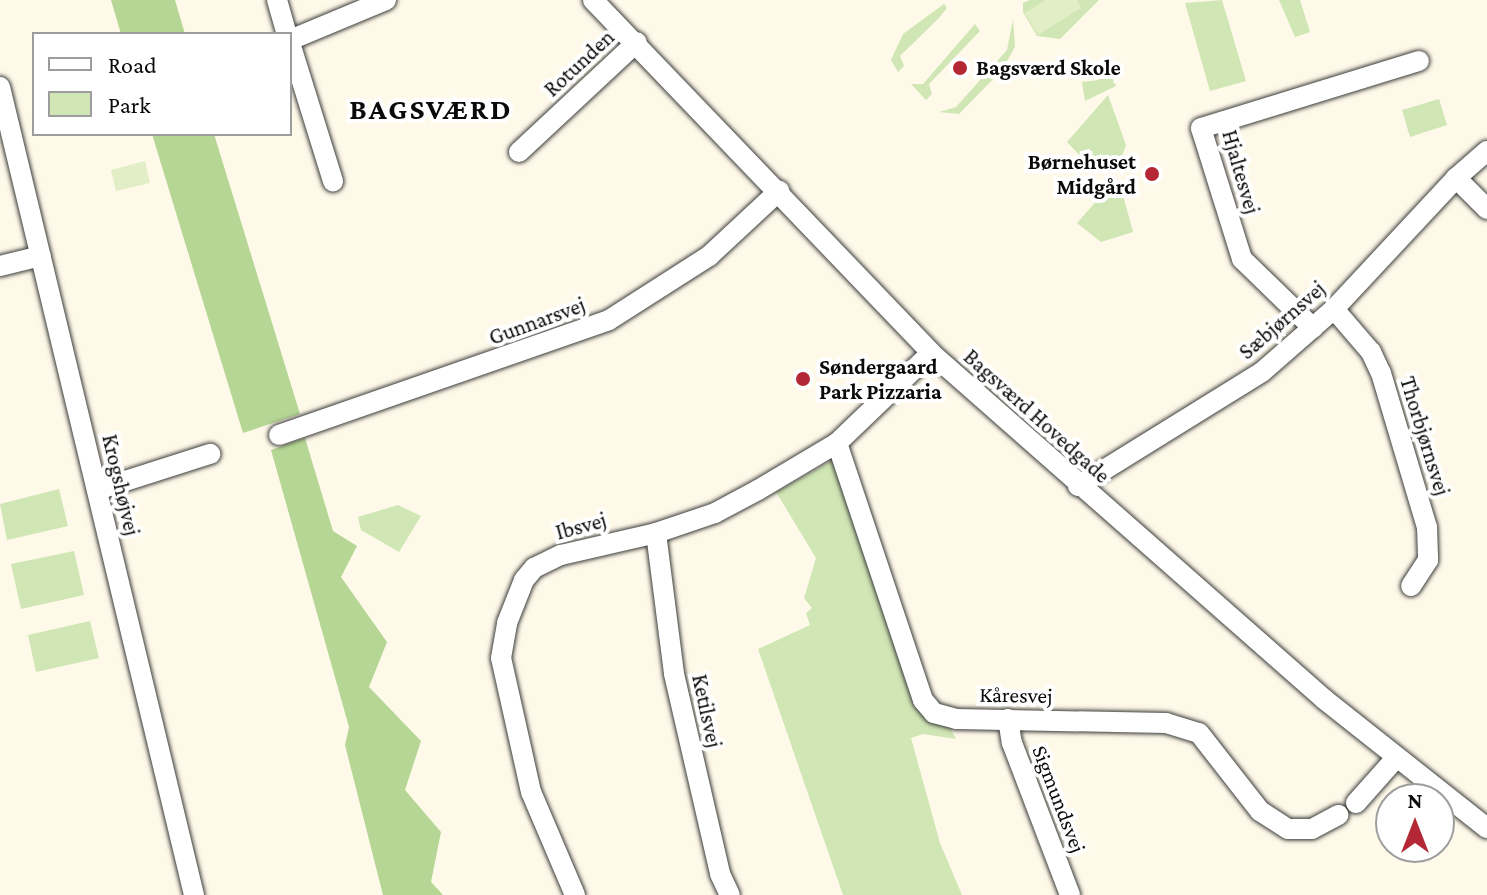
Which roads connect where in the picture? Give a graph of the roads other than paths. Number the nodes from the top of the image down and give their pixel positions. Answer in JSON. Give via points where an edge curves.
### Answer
{"nodes":[{"id":1,"x":277,"y":0,"type":"edge"},
{"id":2,"x":386,"y":0,"type":"edge"},
{"id":3,"x":593,"y":0,"type":"edge"},
{"id":4,"x":286,"y":32,"type":"edge"},
{"id":5,"x":292,"y":41,"type":"edge"},
{"id":6,"x":637,"y":42,"type":"junction"},
{"id":7,"x":292,"y":48,"type":"edge"},
{"id":8,"x":1419,"y":61,"type":"dead end"},
{"id":9,"x":0,"y":87,"type":"edge"},
{"id":10,"x":1487,"y":151,"type":"edge"},
{"id":11,"x":519,"y":152,"type":"dead end"},
{"id":12,"x":1456,"y":178,"type":"junction"},
{"id":13,"x":333,"y":181,"type":"dead end"},
{"id":14,"x":779,"y":191,"type":"junction"},
{"id":15,"x":1487,"y":209,"type":"edge"},
{"id":16,"x":41,"y":256,"type":"junction"},
{"id":17,"x":0,"y":266,"type":"edge"},
{"id":18,"x":1334,"y":309,"type":"junction"},
{"id":19,"x":1313,"y":328,"type":"junction"},
{"id":20,"x":931,"y":353,"type":"junction"},
{"id":21,"x":279,"y":435,"type":"dead end"},
{"id":22,"x":837,"y":443,"type":"junction"},
{"id":23,"x":210,"y":454,"type":"dead end"},
{"id":24,"x":1078,"y":486,"type":"junction"},
{"id":25,"x":97,"y":490,"type":"junction"},
{"id":26,"x":656,"y":533,"type":"junction"},
{"id":27,"x":1411,"y":586,"type":"dead end"},
{"id":28,"x":1008,"y":719,"type":"junction"},
{"id":29,"x":1395,"y":759,"type":"junction"},
{"id":30,"x":1356,"y":803,"type":"dead end"},
{"id":31,"x":1338,"y":815,"type":"dead end"},
{"id":32,"x":1487,"y":828,"type":"edge"},
{"id":33,"x":194,"y":895,"type":"edge"},
{"id":34,"x":575,"y":895,"type":"edge"},
{"id":35,"x":730,"y":895,"type":"edge"},
{"id":36,"x":1070,"y":895,"type":"edge"}],
"edges":[{"from":1,"to":4,"type":"street"},
{"from":2,"to":5,"type":"street"},
{"from":3,"to":6,"type":"street","name":"Bagsværd Hovedgade"},
{"from":6,"to":11,"type":"street","name":"Rotunden"},
{"from":6,"to":14,"type":"street","name":"Bagsværd Hovedgade"},
{"from":7,"to":13,"type":"street"},
{"from":8,"to":19,"type":"street","name":"Hjaltesvej","via":[[1201,128],[1242,259]]},
{"from":9,"to":16,"type":"street","name":"Krogshøjvej"},
{"from":10,"to":12,"type":"street","name":"Sæbjørnsvej"},
{"from":12,"to":15,"type":"street"},
{"from":12,"to":18,"type":"street","name":"Sæbjørnsvej"},
{"from":14,"to":20,"type":"street","name":"Bagsværd Hovedgade"},
{"from":14,"to":21,"type":"street","name":"Gunnarsvej","via":[[709,256],[609,320]]},
{"from":16,"to":17,"type":"street"},
{"from":16,"to":25,"type":"street","name":"Krogshøjvej"},
{"from":18,"to":19,"type":"street","name":"Sæbjørnsvej"},
{"from":18,"to":27,"type":"street","name":"Thorbjørnsvej","via":[[1371,352],[1381,373],[1427,527],[1428,560]]},
{"from":19,"to":24,"type":"street","name":"Sæbjørnsvej","via":[[1219,403]]},
{"from":20,"to":22,"type":"street","name":"Ibsvej"},
{"from":20,"to":24,"type":"street","name":"Bagsværd Hovedgade"},
{"from":22,"to":26,"type":"street","name":"Ibsvej","via":[[715,513]]},
{"from":22,"to":28,"type":"street","name":"Kåresvej","via":[[923,700],[934,713],[956,719]]},
{"from":23,"to":25,"type":"street"},
{"from":24,"to":29,"type":"street","name":"Bagsværd Hovedgade"},
{"from":25,"to":33,"type":"street","name":"Krogshøjvej"},
{"from":26,"to":34,"type":"street","name":"Ibsvej","via":[[578,549],[534,568],[516,595],[507,623],[501,658],[530,787]]},
{"from":26,"to":35,"type":"street","name":"Ketilsvej","via":[[674,674],[720,874]]},
{"from":28,"to":31,"type":"street","name":"Kåresvej","via":[[1166,723],[1199,733],[1260,811],[1288,829],[1312,829]]},
{"from":28,"to":36,"type":"street","name":"Sigmundsvej","via":[[1012,743]]},
{"from":29,"to":30,"type":"street"},
{"from":29,"to":32,"type":"street","name":"Bagsværd Hovedgade"}]}
